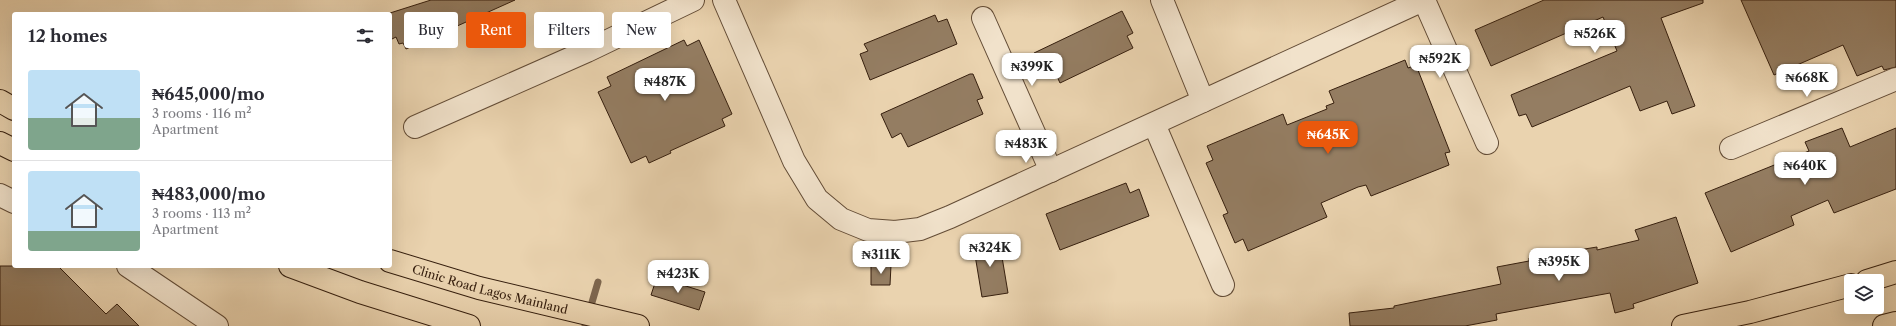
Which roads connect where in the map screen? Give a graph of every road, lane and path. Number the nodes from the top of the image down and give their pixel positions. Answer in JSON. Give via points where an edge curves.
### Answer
{"nodes":[{"id":1,"x":693,"y":0,"type":"edge"},
{"id":2,"x":724,"y":0,"type":"edge"},
{"id":3,"x":1162,"y":0,"type":"edge"},
{"id":4,"x":1424,"y":0,"type":"edge"},
{"id":5,"x":982,"y":18,"type":"dead end"},
{"id":6,"x":1896,"y":79,"type":"edge"},
{"id":7,"x":0,"y":101,"type":"edge"},
{"id":8,"x":1203,"y":101,"type":"junction"},
{"id":9,"x":12,"y":108,"type":"edge"},
{"id":10,"x":1154,"y":124,"type":"junction"},
{"id":11,"x":415,"y":127,"type":"dead end"},
{"id":12,"x":0,"y":143,"type":"edge"},
{"id":13,"x":1487,"y":143,"type":"dead end"},
{"id":14,"x":1731,"y":148,"type":"dead end"},
{"id":15,"x":12,"y":149,"type":"edge"},
{"id":16,"x":1051,"y":171,"type":"junction"},
{"id":17,"x":0,"y":195,"type":"edge"},
{"id":18,"x":12,"y":201,"type":"edge"},
{"id":19,"x":392,"y":262,"type":"edge"},
{"id":20,"x":131,"y":268,"type":"edge"},
{"id":21,"x":295,"y":268,"type":"edge"},
{"id":22,"x":1896,"y":272,"type":"edge"},
{"id":23,"x":1884,"y":276,"type":"edge"},
{"id":24,"x":1222,"y":285,"type":"dead end"},
{"id":25,"x":1844,"y":288,"type":"edge"},
{"id":26,"x":1896,"y":323,"type":"edge"},
{"id":27,"x":217,"y":326,"type":"edge"},
{"id":28,"x":469,"y":326,"type":"edge"},
{"id":29,"x":638,"y":326,"type":"edge"},
{"id":30,"x":1683,"y":326,"type":"edge"},
{"id":31,"x":1884,"y":326,"type":"edge"}],
"edges":[{"from":1,"to":11,"type":"street","via":[[587,51]]},
{"from":2,"to":16,"type":"street","via":[[794,160],[817,199],[841,219],[868,230],[895,232],[920,229]]},
{"from":3,"to":8,"type":"street"},
{"from":4,"to":8,"type":"street"},
{"from":4,"to":13,"type":"street"},
{"from":5,"to":16,"type":"street"},
{"from":6,"to":14,"type":"street"},
{"from":7,"to":9,"type":"main road"},
{"from":8,"to":10,"type":"street"},
{"from":10,"to":16,"type":"street"},
{"from":10,"to":24,"type":"street"},
{"from":12,"to":15,"type":"main road"},
{"from":17,"to":18,"type":"street"},
{"from":19,"to":29,"type":"main road","name":"Clinic Road Lagos Mainland","via":[[479,288]]},
{"from":20,"to":27,"type":"street"},
{"from":21,"to":28,"type":"main road","via":[[360,292]]},
{"from":22,"to":23,"type":"main road"},
{"from":25,"to":30,"type":"main road"},
{"from":26,"to":31,"type":"main road"}]}
